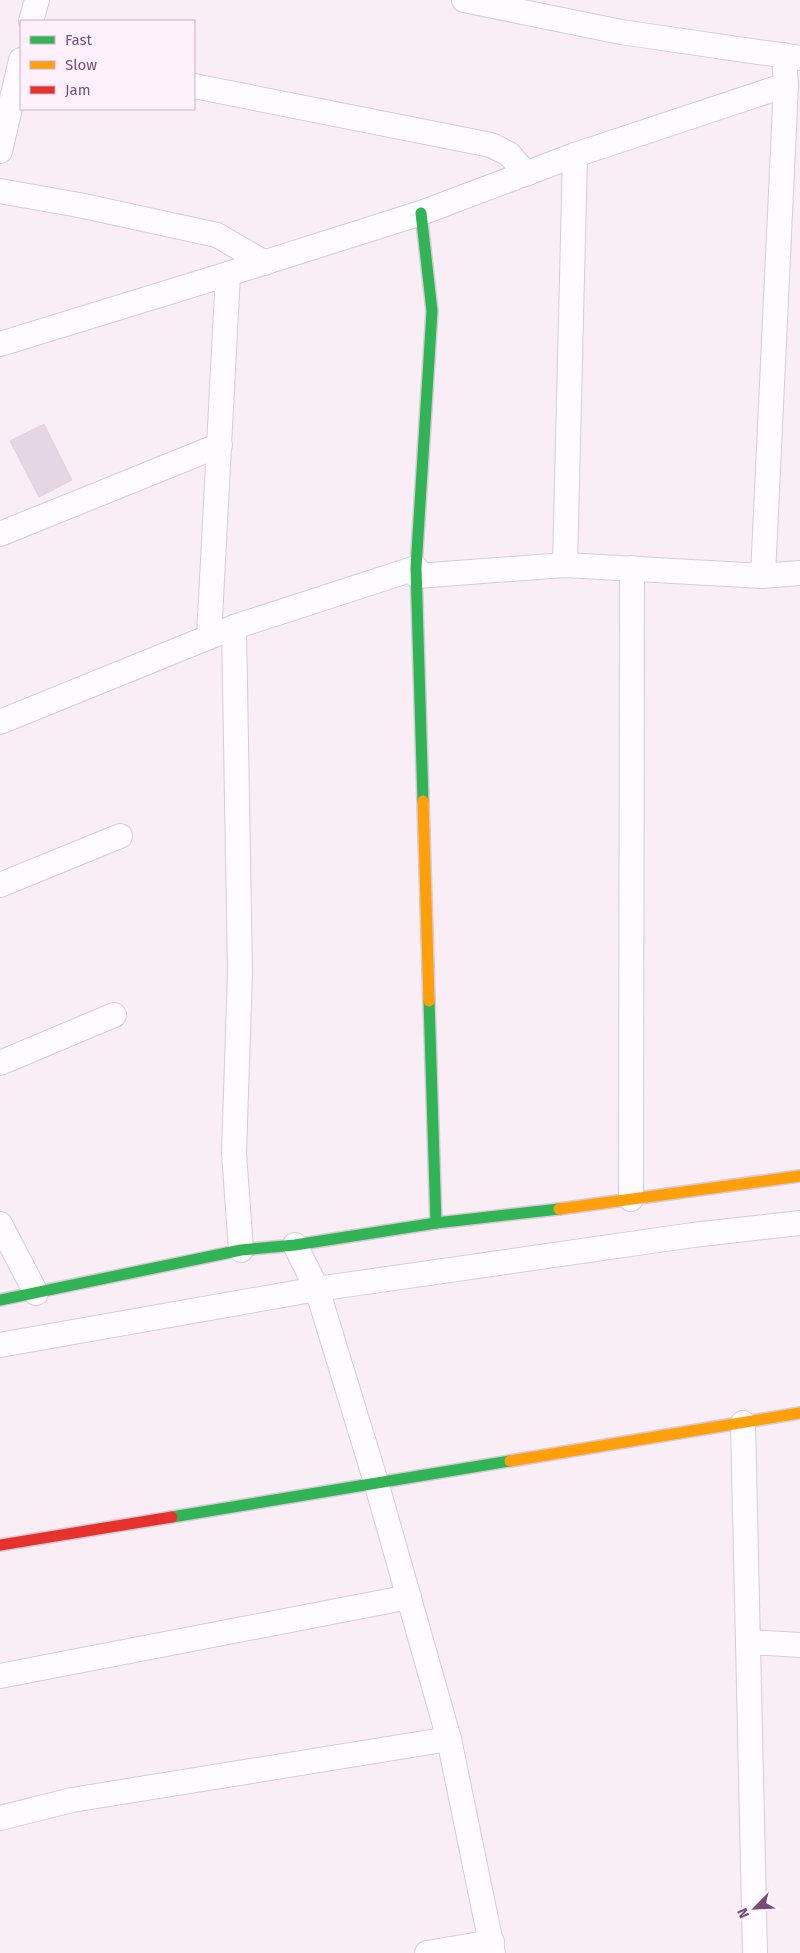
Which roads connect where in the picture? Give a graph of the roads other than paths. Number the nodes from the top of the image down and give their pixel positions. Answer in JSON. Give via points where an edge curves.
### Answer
{"nodes":[{"id":1,"x":37,"y":0,"type":"edge"},
{"id":2,"x":464,"y":0,"type":"edge"},
{"id":3,"x":31,"y":20,"type":"edge"},
{"id":4,"x":792,"y":57,"type":"edge"},
{"id":5,"x":20,"y":64,"type":"edge"},
{"id":6,"x":195,"y":86,"type":"edge"},
{"id":7,"x":786,"y":86,"type":"junction"},
{"id":8,"x":0,"y":151,"type":"edge"},
{"id":9,"x":575,"y":155,"type":"junction"},
{"id":10,"x":526,"y":174,"type":"junction"},
{"id":11,"x":0,"y":192,"type":"edge"},
{"id":12,"x":421,"y":213,"type":"junction"},
{"id":13,"x":265,"y":263,"type":"junction"},
{"id":14,"x":228,"y":274,"type":"junction"},
{"id":15,"x":0,"y":344,"type":"edge"},
{"id":16,"x":220,"y":445,"type":"junction"},
{"id":17,"x":0,"y":534,"type":"edge"},
{"id":18,"x":565,"y":566,"type":"junction"},
{"id":19,"x":632,"y":568,"type":"junction"},
{"id":20,"x":417,"y":572,"type":"junction"},
{"id":21,"x":800,"y":573,"type":"edge"},
{"id":22,"x":763,"y":576,"type":"junction"},
{"id":23,"x":234,"y":627,"type":"junction"},
{"id":24,"x":209,"y":637,"type":"junction"},
{"id":25,"x":0,"y":722,"type":"edge"},
{"id":26,"x":120,"y":836,"type":"dead end"},
{"id":27,"x":0,"y":884,"type":"edge"},
{"id":28,"x":114,"y":1015,"type":"dead end"},
{"id":29,"x":0,"y":1063,"type":"edge"},
{"id":30,"x":800,"y":1176,"type":"edge"},
{"id":31,"x":631,"y":1199,"type":"junction"},
{"id":32,"x":436,"y":1223,"type":"junction"},
{"id":33,"x":800,"y":1223,"type":"edge"},
{"id":34,"x":0,"y":1224,"type":"edge"},
{"id":35,"x":295,"y":1245,"type":"junction"},
{"id":36,"x":241,"y":1250,"type":"junction"},
{"id":37,"x":317,"y":1289,"type":"junction"},
{"id":38,"x":36,"y":1293,"type":"junction"},
{"id":39,"x":0,"y":1300,"type":"edge"},
{"id":40,"x":0,"y":1345,"type":"edge"},
{"id":41,"x":800,"y":1413,"type":"edge"},
{"id":42,"x":743,"y":1423,"type":"junction"},
{"id":43,"x":376,"y":1482,"type":"junction"},
{"id":44,"x":0,"y":1545,"type":"edge"},
{"id":45,"x":409,"y":1597,"type":"junction"},
{"id":46,"x":748,"y":1642,"type":"junction"},
{"id":47,"x":800,"y":1645,"type":"edge"},
{"id":48,"x":0,"y":1676,"type":"edge"},
{"id":49,"x":449,"y":1739,"type":"junction"},
{"id":50,"x":0,"y":1818,"type":"edge"},
{"id":51,"x":492,"y":1947,"type":"edge"},
{"id":52,"x":427,"y":1953,"type":"edge"},
{"id":53,"x":755,"y":1953,"type":"edge"}],
"edges":[{"from":1,"to":3,"type":"street"},
{"from":2,"to":4,"type":"street","via":[[621,32]]},
{"from":4,"to":7,"type":"street"},
{"from":5,"to":8,"type":"street"},
{"from":6,"to":10,"type":"street","via":[[491,146],[509,154]]},
{"from":7,"to":9,"type":"street"},
{"from":7,"to":22,"type":"street"},
{"from":9,"to":10,"type":"street"},
{"from":9,"to":18,"type":"street"},
{"from":10,"to":12,"type":"street"},
{"from":11,"to":13,"type":"street","via":[[79,205],[217,235]]},
{"from":12,"to":13,"type":"street"},
{"from":12,"to":20,"type":"street","via":[[432,311]]},
{"from":13,"to":14,"type":"street"},
{"from":14,"to":15,"type":"street"},
{"from":14,"to":16,"type":"street"},
{"from":16,"to":17,"type":"street"},
{"from":16,"to":24,"type":"street"},
{"from":18,"to":19,"type":"street"},
{"from":18,"to":20,"type":"street"},
{"from":19,"to":22,"type":"street"},
{"from":19,"to":31,"type":"street"},
{"from":20,"to":23,"type":"street"},
{"from":20,"to":32,"type":"street"},
{"from":21,"to":22,"type":"street"},
{"from":23,"to":24,"type":"street"},
{"from":23,"to":36,"type":"street","via":[[240,972],[234,1153]]},
{"from":24,"to":25,"type":"street"},
{"from":26,"to":27,"type":"street"},
{"from":28,"to":29,"type":"street"},
{"from":30,"to":31,"type":"street"},
{"from":31,"to":32,"type":"street"},
{"from":32,"to":35,"type":"street"},
{"from":33,"to":37,"type":"street","via":[[693,1235]]},
{"from":34,"to":38,"type":"street"},
{"from":35,"to":36,"type":"street"},
{"from":35,"to":37,"type":"street"},
{"from":36,"to":38,"type":"street"},
{"from":37,"to":40,"type":"street"},
{"from":37,"to":43,"type":"street"},
{"from":38,"to":39,"type":"street"},
{"from":41,"to":42,"type":"street"},
{"from":42,"to":43,"type":"street"},
{"from":42,"to":46,"type":"street"},
{"from":43,"to":44,"type":"street"},
{"from":43,"to":45,"type":"street"},
{"from":45,"to":48,"type":"street"},
{"from":45,"to":49,"type":"street"},
{"from":46,"to":47,"type":"street"},
{"from":46,"to":53,"type":"street"},
{"from":49,"to":50,"type":"street","via":[[72,1800]]},
{"from":49,"to":51,"type":"street"},
{"from":51,"to":52,"type":"street"}]}
